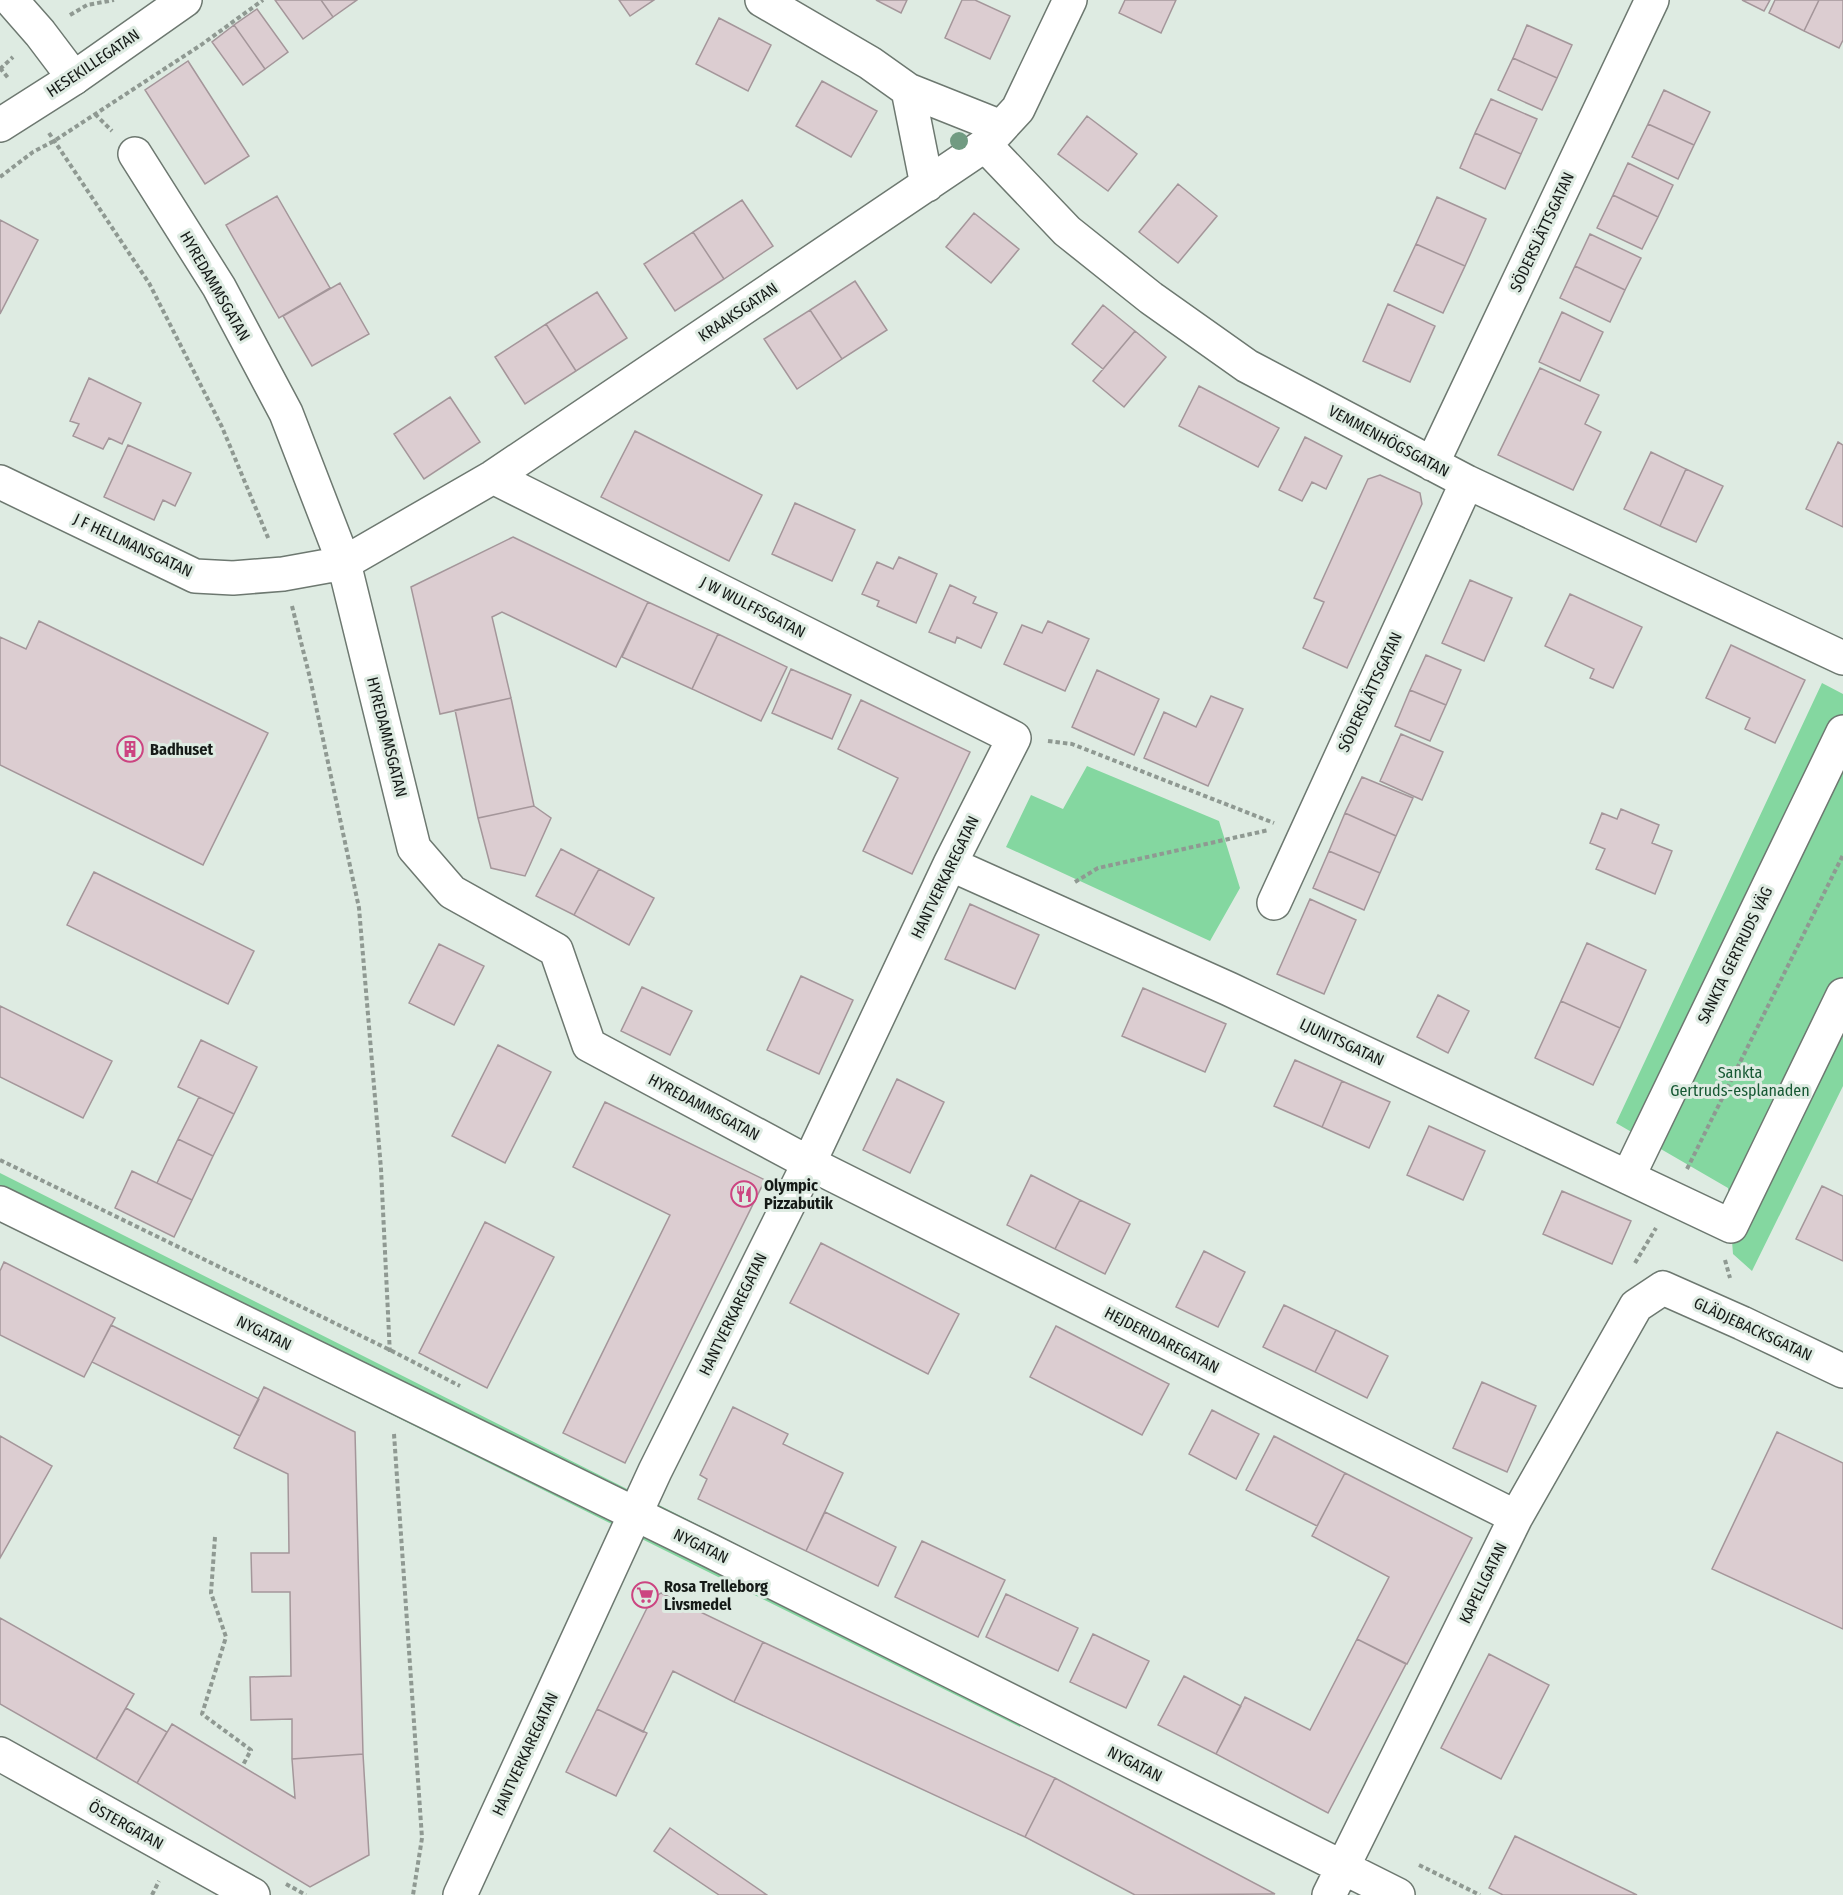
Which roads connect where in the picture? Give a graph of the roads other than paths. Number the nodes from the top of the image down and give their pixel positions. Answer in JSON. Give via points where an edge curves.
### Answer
{"nodes":[{"id":1,"x":11,"y":0,"type":"edge"},
{"id":2,"x":184,"y":0,"type":"edge"},
{"id":3,"x":762,"y":0,"type":"edge"},
{"id":4,"x":1070,"y":0,"type":"edge"},
{"id":5,"x":1652,"y":0,"type":"edge"},
{"id":6,"x":74,"y":78,"type":"junction"},
{"id":7,"x":908,"y":90,"type":"junction"},
{"id":8,"x":0,"y":125,"type":"edge"},
{"id":9,"x":993,"y":136,"type":"junction"},
{"id":10,"x":135,"y":154,"type":"dead end"},
{"id":11,"x":927,"y":185,"type":"junction"},
{"id":12,"x":1432,"y":464,"type":"junction"},
{"id":13,"x":492,"y":477,"type":"junction"},
{"id":14,"x":0,"y":482,"type":"edge"},
{"id":15,"x":1467,"y":482,"type":"junction"},
{"id":16,"x":344,"y":563,"type":"junction"},
{"id":17,"x":1843,"y":658,"type":"edge"},
{"id":18,"x":1843,"y":732,"type":"edge"},
{"id":19,"x":1014,"y":738,"type":"joint"},
{"id":20,"x":950,"y":864,"type":"junction"},
{"id":21,"x":1274,"y":903,"type":"dead end"},
{"id":22,"x":1843,"y":995,"type":"edge"},
{"id":23,"x":809,"y":1163,"type":"junction"},
{"id":24,"x":1628,"y":1177,"type":"junction"},
{"id":25,"x":0,"y":1203,"type":"edge"},
{"id":26,"x":1663,"y":1288,"type":"joint"},
{"id":27,"x":1843,"y":1371,"type":"edge"},
{"id":28,"x":636,"y":1514,"type":"junction"},
{"id":29,"x":1516,"y":1517,"type":"junction"},
{"id":30,"x":0,"y":1754,"type":"edge"},
{"id":31,"x":1336,"y":1881,"type":"edge"},
{"id":32,"x":253,"y":1895,"type":"edge"},
{"id":33,"x":460,"y":1895,"type":"edge"},
{"id":34,"x":1398,"y":1895,"type":"edge"}],
"edges":[{"from":1,"to":6,"type":"street"},
{"from":2,"to":6,"type":"street","name":"HESEKILLEGATAN"},
{"from":3,"to":7,"type":"street","name":"VEMMENHÖGSGATAN","via":[[870,63]]},
{"from":4,"to":9,"type":"street","name":"KRAAKSGATAN","via":[[1018,109]]},
{"from":5,"to":12,"type":"street","name":"SÖDERSLÄTTSGATAN"},
{"from":6,"to":8,"type":"street","name":"HESEKILLEGATAN"},
{"from":7,"to":9,"type":"street","name":"VEMMENHÖGSGATAN"},
{"from":7,"to":11,"type":"street"},
{"from":9,"to":11,"type":"street","name":"KRAAKSGATAN"},
{"from":9,"to":12,"type":"street","name":"VEMMENHÖGSGATAN","via":[[1067,231],[1150,298],[1247,366]]},
{"from":10,"to":16,"type":"street","name":"HYREDAMMSGATAN","via":[[219,287],[286,413]]},
{"from":11,"to":13,"type":"street","name":"KRAAKSGATAN"},
{"from":12,"to":15,"type":"street","name":"VEMMENHÖGSGATAN"},
{"from":13,"to":16,"type":"street","name":"KRAAKSGATAN"},
{"from":13,"to":19,"type":"street","name":"J W WULFFSGATAN"},
{"from":14,"to":16,"type":"street","name":"J F HELLMANSGATAN","via":[[195,576],[233,579]]},
{"from":15,"to":17,"type":"street","name":"VEMMENHÖGSGATAN"},
{"from":15,"to":21,"type":"street","name":"SÖDERSLÄTTSGATAN"},
{"from":16,"to":23,"type":"street","name":"HYREDAMMSGATAN","via":[[414,848],[452,892],[556,950],[589,1045]]},
{"from":18,"to":24,"type":"street","name":"SANKTA GERTRUDS VÄG"},
{"from":19,"to":20,"type":"street","name":"HANTVERKAREGATAN"},
{"from":20,"to":23,"type":"street","name":"HANTVERKAREGATAN"},
{"from":20,"to":24,"type":"street","name":"LJUNITSGATAN","via":[[1229,989]]},
{"from":22,"to":24,"type":"street","name":"LJUNITSGATAN","via":[[1731,1226]]},
{"from":23,"to":28,"type":"street","name":"HANTVERKAREGATAN"},
{"from":23,"to":29,"type":"street","name":"HEJDERIDAREGATAN"},
{"from":25,"to":28,"type":"street","name":"NYGATAN"},
{"from":26,"to":27,"type":"street","name":"GLÄDJEBACKSGATAN"},
{"from":26,"to":29,"type":"street","name":"KAPELLGATAN","via":[[1636,1306]]},
{"from":28,"to":31,"type":"street","name":"NYGATAN","via":[[1263,1828]]},
{"from":28,"to":33,"type":"street","name":"HANTVERKAREGATAN"},
{"from":29,"to":31,"type":"street","name":"KAPELLGATAN"},
{"from":30,"to":32,"type":"street","name":"ÖSTERGATAN"},
{"from":31,"to":34,"type":"street","name":"NYGATAN"}]}
